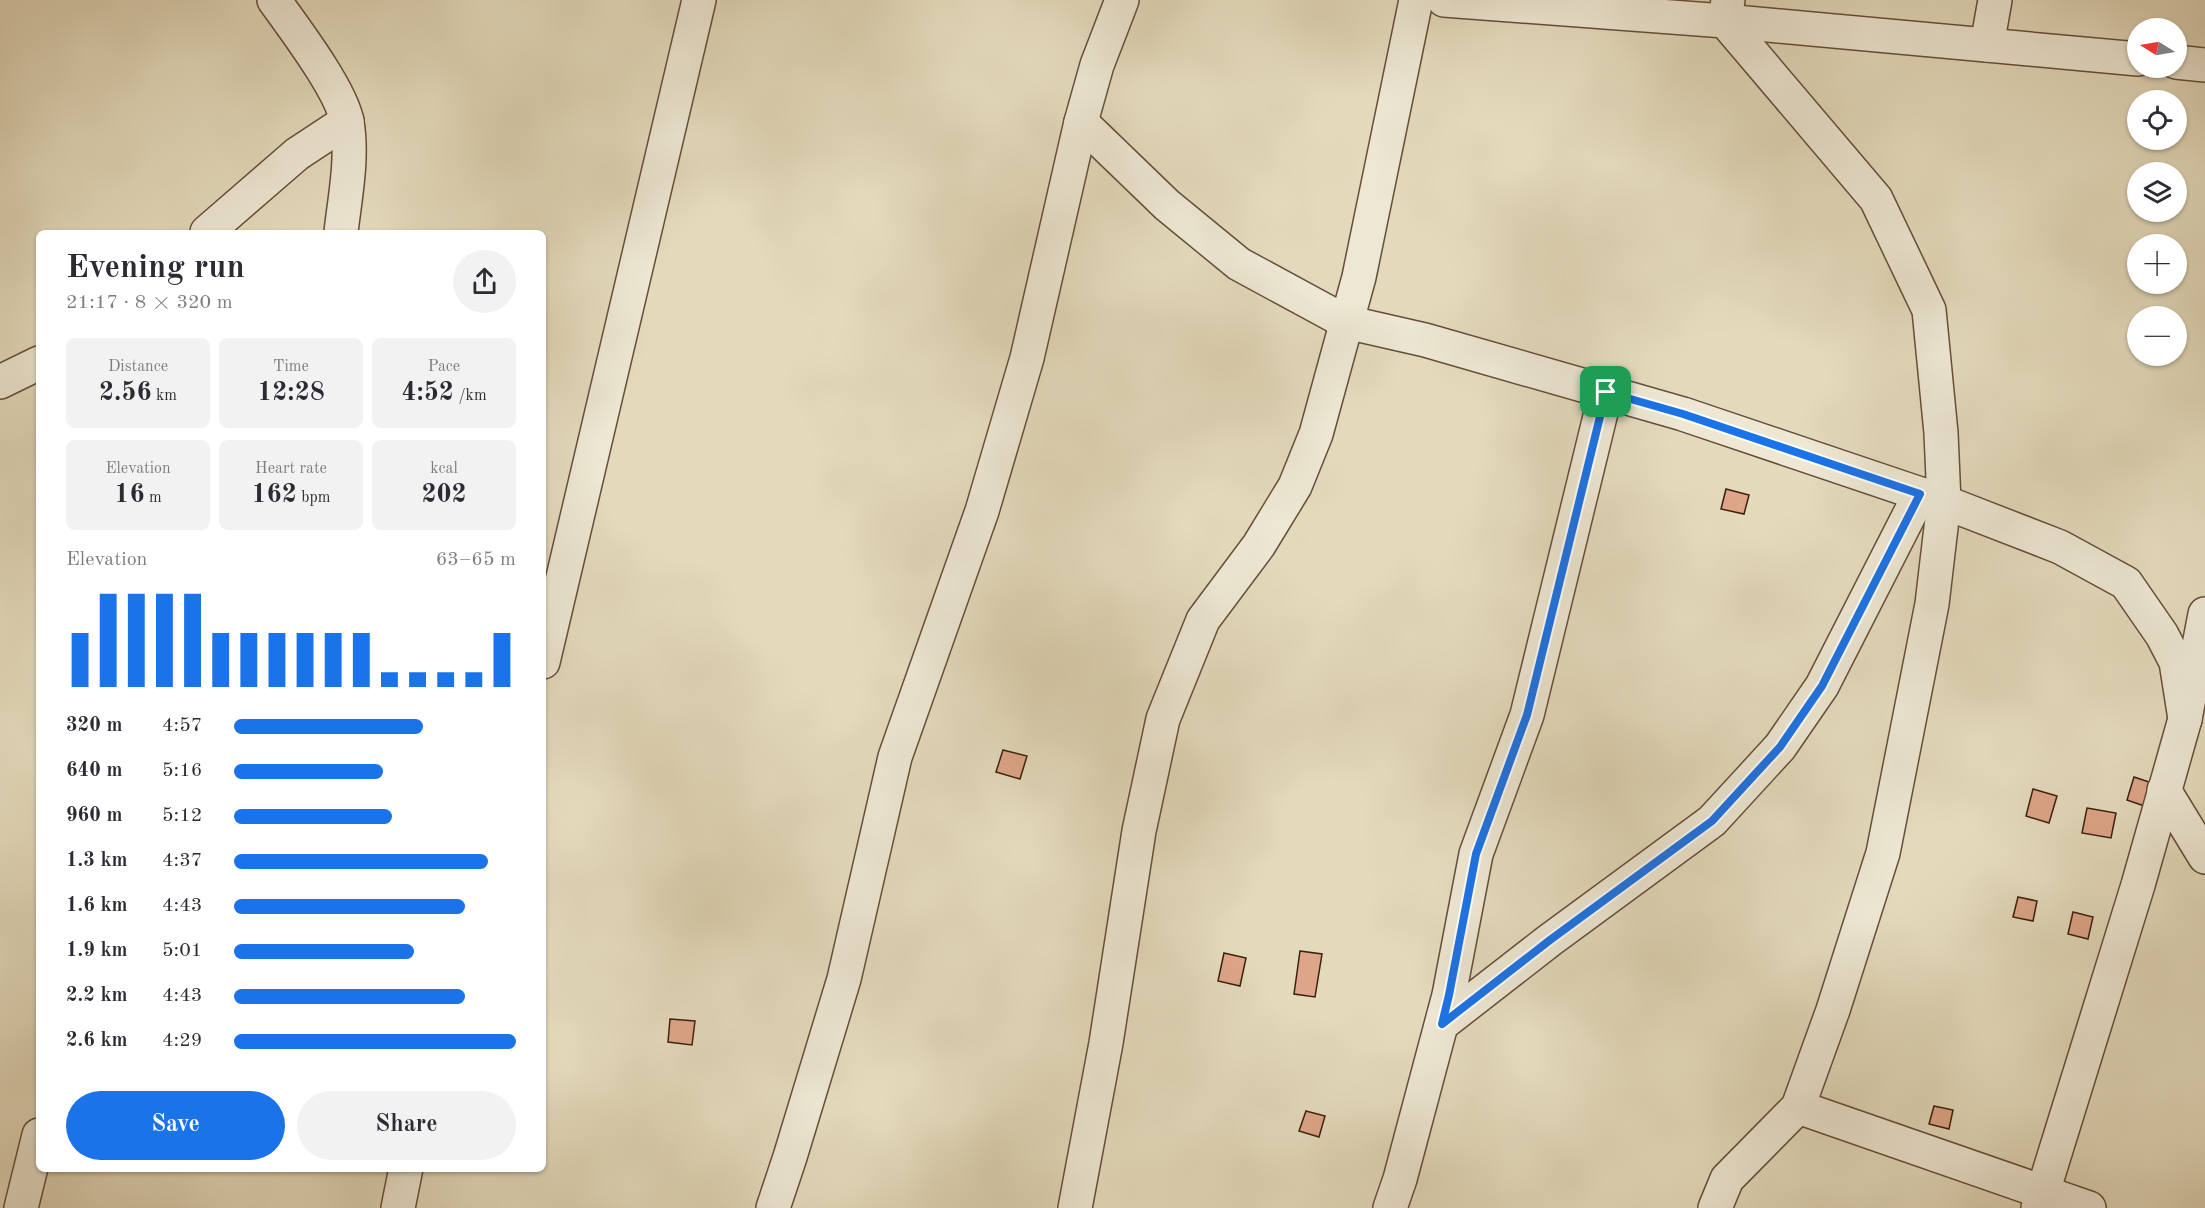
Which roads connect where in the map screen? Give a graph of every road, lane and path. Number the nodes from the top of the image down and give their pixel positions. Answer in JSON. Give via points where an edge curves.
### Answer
{"nodes":[{"id":1,"x":274,"y":0,"type":"edge"},
{"id":2,"x":699,"y":0,"type":"edge"},
{"id":3,"x":1122,"y":0,"type":"edge"},
{"id":4,"x":1416,"y":0,"type":"edge"},
{"id":5,"x":1444,"y":0,"type":"edge"},
{"id":6,"x":1995,"y":0,"type":"edge"},
{"id":7,"x":1726,"y":11,"type":"edge"},
{"id":8,"x":1987,"y":45,"type":"junction"},
{"id":9,"x":2127,"y":58,"type":"edge"},
{"id":10,"x":2187,"y":63,"type":"edge"},
{"id":11,"x":2205,"y":65,"type":"edge"},
{"id":12,"x":347,"y":121,"type":"junction"},
{"id":13,"x":1081,"y":122,"type":"junction"},
{"id":14,"x":209,"y":230,"type":"edge"},
{"id":15,"x":341,"y":230,"type":"edge"},
{"id":16,"x":1346,"y":322,"type":"junction"},
{"id":17,"x":36,"y":364,"type":"edge"},
{"id":18,"x":0,"y":382,"type":"edge"},
{"id":19,"x":1606,"y":392,"type":"junction"},
{"id":20,"x":1932,"y":498,"type":"junction"},
{"id":21,"x":2205,"y":614,"type":"edge"},
{"id":22,"x":546,"y":650,"type":"edge"},
{"id":23,"x":2185,"y":718,"type":"junction"},
{"id":24,"x":2164,"y":790,"type":"junction"},
{"id":25,"x":2205,"y":857,"type":"edge"},
{"id":26,"x":1442,"y":1024,"type":"junction"},
{"id":27,"x":1798,"y":1107,"type":"junction"},
{"id":28,"x":36,"y":1148,"type":"edge"},
{"id":29,"x":405,"y":1172,"type":"edge"},
{"id":30,"x":2040,"y":1200,"type":"edge"},
{"id":31,"x":21,"y":1208,"type":"edge"},
{"id":32,"x":398,"y":1208,"type":"edge"},
{"id":33,"x":773,"y":1208,"type":"edge"},
{"id":34,"x":1075,"y":1208,"type":"edge"},
{"id":35,"x":1389,"y":1208,"type":"edge"},
{"id":36,"x":1715,"y":1208,"type":"edge"},
{"id":37,"x":2089,"y":1208,"type":"edge"}],
"edges":[{"from":1,"to":12,"type":"street","via":[[333,89]]},
{"from":2,"to":22,"type":"street"},
{"from":3,"to":13,"type":"street"},
{"from":4,"to":16,"type":"street","via":[[1359,277]]},
{"from":5,"to":7,"type":"street"},
{"from":6,"to":8,"type":"street"},
{"from":7,"to":8,"type":"street"},
{"from":7,"to":20,"type":"street","via":[[1876,200],[1929,310],[1941,433]]},
{"from":8,"to":9,"type":"street"},
{"from":10,"to":11,"type":"street"},
{"from":12,"to":14,"type":"street","via":[[297,153]]},
{"from":12,"to":15,"type":"street","via":[[349,164]]},
{"from":13,"to":16,"type":"street","via":[[1167,205],[1239,264]]},
{"from":13,"to":33,"type":"street","via":[[1027,358],[982,512],[895,757],[844,979]]},
{"from":16,"to":19,"type":"street","via":[[1425,339]]},
{"from":16,"to":34,"type":"street","via":[[1316,434],[1295,486],[1259,545],[1203,620],[1163,719],[1139,831]]},
{"from":17,"to":18,"type":"street"},
{"from":19,"to":20,"type":"street"},
{"from":19,"to":26,"type":"street","via":[[1527,715],[1476,854]]},
{"from":20,"to":23,"type":"street","via":[[2060,547],[2126,583],[2176,662]]},
{"from":20,"to":26,"type":"street","via":[[1822,686],[1780,747],[1712,821]]},
{"from":20,"to":27,"type":"street","via":[[1932,604],[1883,853]]},
{"from":21,"to":23,"type":"street"},
{"from":23,"to":24,"type":"street"},
{"from":24,"to":25,"type":"street"},
{"from":24,"to":30,"type":"street"},
{"from":26,"to":35,"type":"street"},
{"from":27,"to":30,"type":"street"},
{"from":27,"to":36,"type":"street","via":[[1727,1179]]},
{"from":28,"to":31,"type":"street"},
{"from":29,"to":32,"type":"street"},
{"from":30,"to":37,"type":"street"}]}
